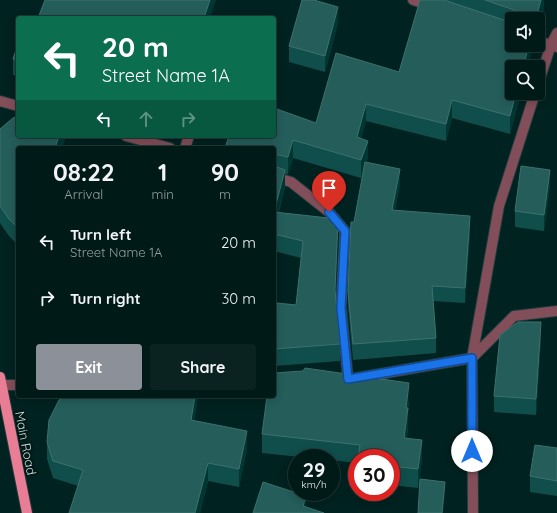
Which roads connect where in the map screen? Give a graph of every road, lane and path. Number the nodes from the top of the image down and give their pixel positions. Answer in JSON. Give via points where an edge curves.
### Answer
{"nodes":[{"id":1,"x":413,"y":0,"type":"edge"},
{"id":2,"x":441,"y":9,"type":"edge"},
{"id":3,"x":557,"y":33,"type":"edge"},
{"id":4,"x":554,"y":46,"type":"edge"},
{"id":5,"x":545,"y":67,"type":"edge"},
{"id":6,"x":533,"y":100,"type":"edge"},
{"id":7,"x":0,"y":101,"type":"edge"},
{"id":8,"x":16,"y":105,"type":"edge"},
{"id":9,"x":133,"y":138,"type":"edge"},
{"id":10,"x":163,"y":146,"type":"edge"},
{"id":11,"x":276,"y":178,"type":"edge"},
{"id":12,"x":557,"y":311,"type":"edge"},
{"id":13,"x":472,"y":358,"type":"junction"},
{"id":14,"x":348,"y":379,"type":"junction"},
{"id":15,"x":335,"y":380,"type":"edge"},
{"id":16,"x":1,"y":381,"type":"edge"},
{"id":17,"x":16,"y":385,"type":"edge"},
{"id":18,"x":27,"y":513,"type":"edge"},
{"id":19,"x":473,"y":513,"type":"edge"}],
"edges":[{"from":1,"to":2,"type":"street"},
{"from":3,"to":4,"type":"street"},
{"from":4,"to":5,"type":"street"},
{"from":6,"to":13,"type":"street","via":[[499,206]]},
{"from":7,"to":8,"type":"street"},
{"from":9,"to":10,"type":"street"},
{"from":11,"to":14,"type":"street","via":[[291,182],[329,212],[345,231],[341,308]]},
{"from":12,"to":13,"type":"street","via":[[514,316]]},
{"from":13,"to":14,"type":"street"},
{"from":13,"to":19,"type":"street"},
{"from":14,"to":15,"type":"street"},
{"from":16,"to":17,"type":"street"},
{"from":16,"to":18,"type":"main road","name":"Main Road"}]}
